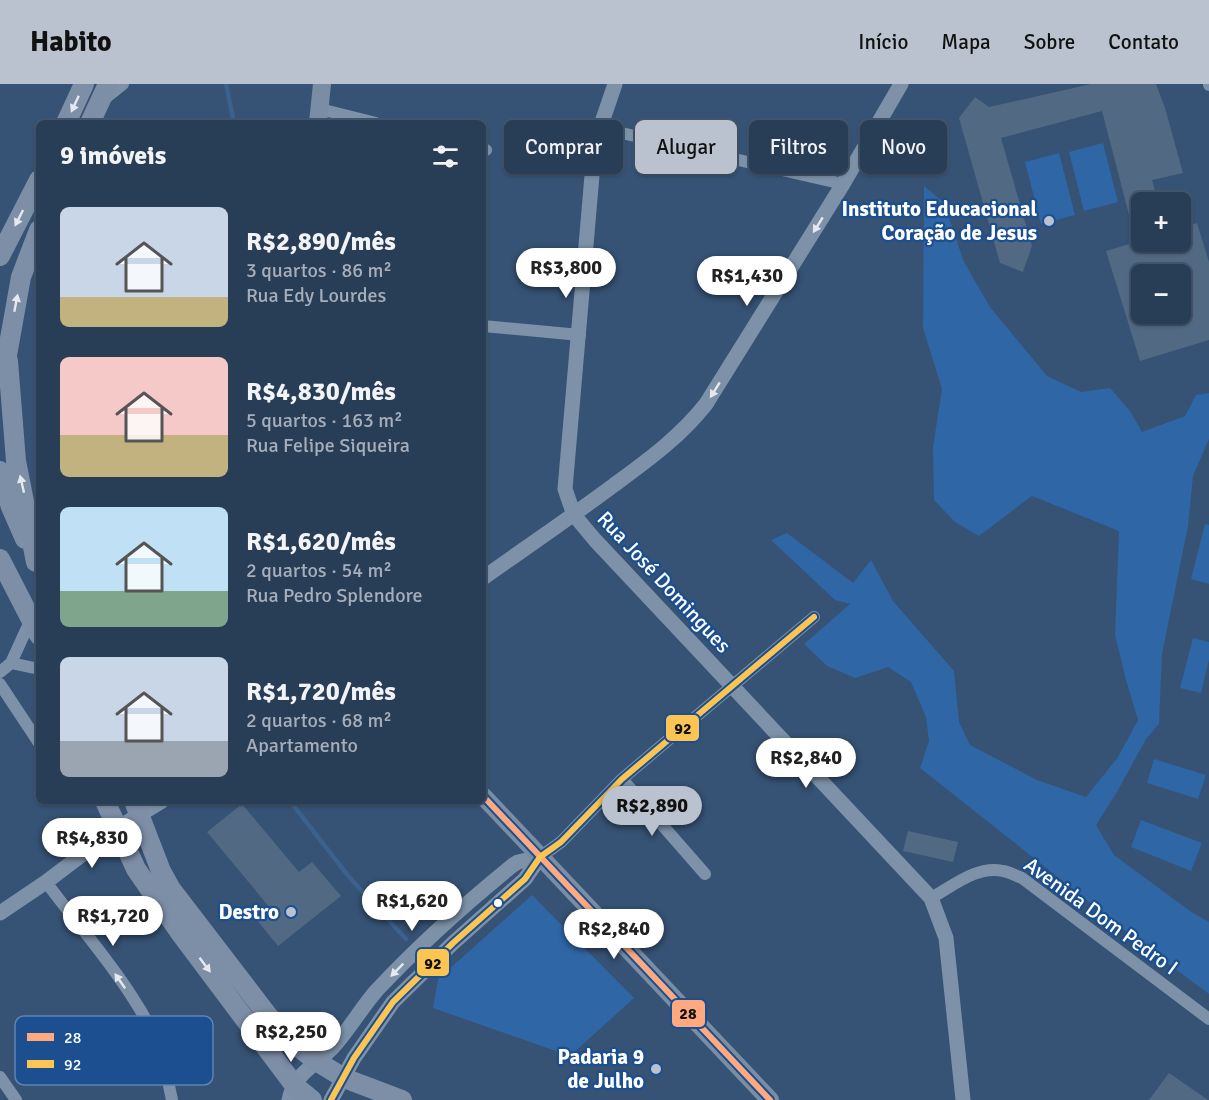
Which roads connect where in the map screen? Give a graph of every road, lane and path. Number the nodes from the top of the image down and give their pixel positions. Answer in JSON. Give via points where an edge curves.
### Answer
{"nodes":[{"id":1,"x":84,"y":84,"type":"edge"},
{"id":2,"x":108,"y":84,"type":"edge"},
{"id":3,"x":123,"y":84,"type":"edge"},
{"id":4,"x":322,"y":84,"type":"edge"},
{"id":5,"x":615,"y":84,"type":"edge"},
{"id":6,"x":901,"y":84,"type":"edge"},
{"id":7,"x":100,"y":103,"type":"junction"},
{"id":8,"x":319,"y":116,"type":"edge"},
{"id":9,"x":67,"y":120,"type":"edge"},
{"id":10,"x":92,"y":120,"type":"edge"},
{"id":11,"x":352,"y":120,"type":"edge"},
{"id":12,"x":603,"y":120,"type":"edge"},
{"id":13,"x":623,"y":133,"type":"edge"},
{"id":14,"x":592,"y":174,"type":"edge"},
{"id":15,"x":843,"y":184,"type":"junction"},
{"id":16,"x":36,"y":186,"type":"edge"},
{"id":17,"x":36,"y":238,"type":"edge"},
{"id":18,"x":0,"y":256,"type":"edge"},
{"id":19,"x":486,"y":326,"type":"edge"},
{"id":20,"x":580,"y":335,"type":"junction"},
{"id":21,"x":8,"y":361,"type":"junction"},
{"id":22,"x":0,"y":386,"type":"edge"},
{"id":23,"x":0,"y":395,"type":"edge"},
{"id":24,"x":0,"y":433,"type":"edge"},
{"id":25,"x":0,"y":471,"type":"edge"},
{"id":26,"x":574,"y":515,"type":"junction"},
{"id":27,"x":36,"y":555,"type":"edge"},
{"id":28,"x":0,"y":559,"type":"edge"},
{"id":29,"x":36,"y":561,"type":"edge"},
{"id":30,"x":486,"y":576,"type":"edge"},
{"id":31,"x":814,"y":617,"type":"dead end"},
{"id":32,"x":35,"y":627,"type":"edge"},
{"id":33,"x":11,"y":663,"type":"junction"},
{"id":34,"x":36,"y":668,"type":"edge"},
{"id":35,"x":0,"y":672,"type":"edge"},
{"id":36,"x":0,"y":684,"type":"edge"},
{"id":37,"x":733,"y":686,"type":"junction"},
{"id":38,"x":36,"y":738,"type":"edge"},
{"id":39,"x":622,"y":779,"type":"junction"},
{"id":40,"x":486,"y":799,"type":"edge"},
{"id":41,"x":106,"y":804,"type":"edge"},
{"id":42,"x":137,"y":808,"type":"edge"},
{"id":43,"x":116,"y":829,"type":"junction"},
{"id":44,"x":540,"y":857,"type":"junction"},
{"id":45,"x":705,"y":874,"type":"dead end"},
{"id":46,"x":46,"y":882,"type":"junction"},
{"id":47,"x":932,"y":898,"type":"junction"},
{"id":48,"x":0,"y":913,"type":"edge"},
{"id":49,"x":143,"y":1016,"type":"edge"},
{"id":50,"x":1209,"y":1019,"type":"edge"},
{"id":51,"x":316,"y":1060,"type":"junction"},
{"id":52,"x":0,"y":1077,"type":"edge"},
{"id":53,"x":344,"y":1078,"type":"junction"},
{"id":54,"x":169,"y":1085,"type":"edge"},
{"id":55,"x":292,"y":1093,"type":"edge"},
{"id":56,"x":16,"y":1100,"type":"edge"},
{"id":57,"x":172,"y":1100,"type":"edge"},
{"id":58,"x":312,"y":1100,"type":"edge"},
{"id":59,"x":331,"y":1100,"type":"edge"},
{"id":60,"x":402,"y":1100,"type":"edge"},
{"id":61,"x":770,"y":1100,"type":"edge"},
{"id":62,"x":963,"y":1100,"type":"edge"}],
"edges":[{"from":1,"to":9,"type":"main road","one_way":true},
{"from":2,"to":7,"type":"main road"},
{"from":3,"to":7,"type":"street"},
{"from":4,"to":8,"type":"main road"},
{"from":5,"to":12,"type":"street","name":"Rua José Domingues"},
{"from":6,"to":15,"type":"street"},
{"from":7,"to":10,"type":"main road"},
{"from":8,"to":11,"type":"street"},
{"from":13,"to":15,"type":"street"},
{"from":14,"to":20,"type":"street","name":"Rua José Domingues"},
{"from":15,"to":26,"type":"street","one_way":true,"via":[[706,404],[668,445]]},
{"from":16,"to":18,"type":"main road","one_way":true},
{"from":21,"to":17,"type":"main road","one_way":true,"via":[[21,277]]},
{"from":19,"to":20,"type":"street"},
{"from":20,"to":26,"type":"street","name":"Rua José Domingues","via":[[565,489]]},
{"from":21,"to":22,"type":"main road"},
{"from":27,"to":21,"type":"main road","one_way":true,"via":[[16,461]]},
{"from":23,"to":24,"type":"main road","via":[[5,417]]},
{"from":25,"to":29,"type":"main road","via":[[11,507]]},
{"from":26,"to":30,"type":"street"},
{"from":26,"to":37,"type":"street","name":"Rua José Domingues"},
{"from":28,"to":32,"type":"main road"},
{"from":31,"to":37,"type":"street"},
{"from":32,"to":33,"type":"street"},
{"from":33,"to":34,"type":"street"},
{"from":33,"to":35,"type":"street"},
{"from":36,"to":38,"type":"street"},
{"from":37,"to":39,"type":"street"},
{"from":37,"to":47,"type":"street","name":"Rua José Domingues"},
{"from":39,"to":44,"type":"street","via":[[561,842]]},
{"from":39,"to":45,"type":"street"},
{"from":40,"to":44,"type":"main road"},
{"from":41,"to":43,"type":"main road"},
{"from":42,"to":43,"type":"street"},
{"from":42,"to":51,"type":"main road","via":[[171,889],[269,1017]]},
{"from":43,"to":46,"type":"street"},
{"from":43,"to":55,"type":"main road","one_way":true,"via":[[136,869]]},
{"from":44,"to":51,"type":"street","one_way":true,"via":[[518,862],[460,908],[376,992],[335,1046]]},
{"from":44,"to":53,"type":"street","via":[[525,879],[393,1002]]},
{"from":44,"to":61,"type":"main road"},
{"from":46,"to":48,"type":"street"},
{"from":49,"to":46,"type":"street","one_way":true},
{"from":47,"to":50,"type":"street","name":"Avenida Dom Pedro I","via":[[972,875],[989,870],[1022,878]]},
{"from":47,"to":62,"type":"street","name":"Rua José Domingues","via":[[946,938]]},
{"from":51,"to":53,"type":"main road"},
{"from":51,"to":55,"type":"street"},
{"from":52,"to":56,"type":"street"},
{"from":53,"to":59,"type":"street"},
{"from":53,"to":60,"type":"main road"},
{"from":57,"to":54,"type":"street","one_way":true},
{"from":55,"to":58,"type":"main road"}]}
